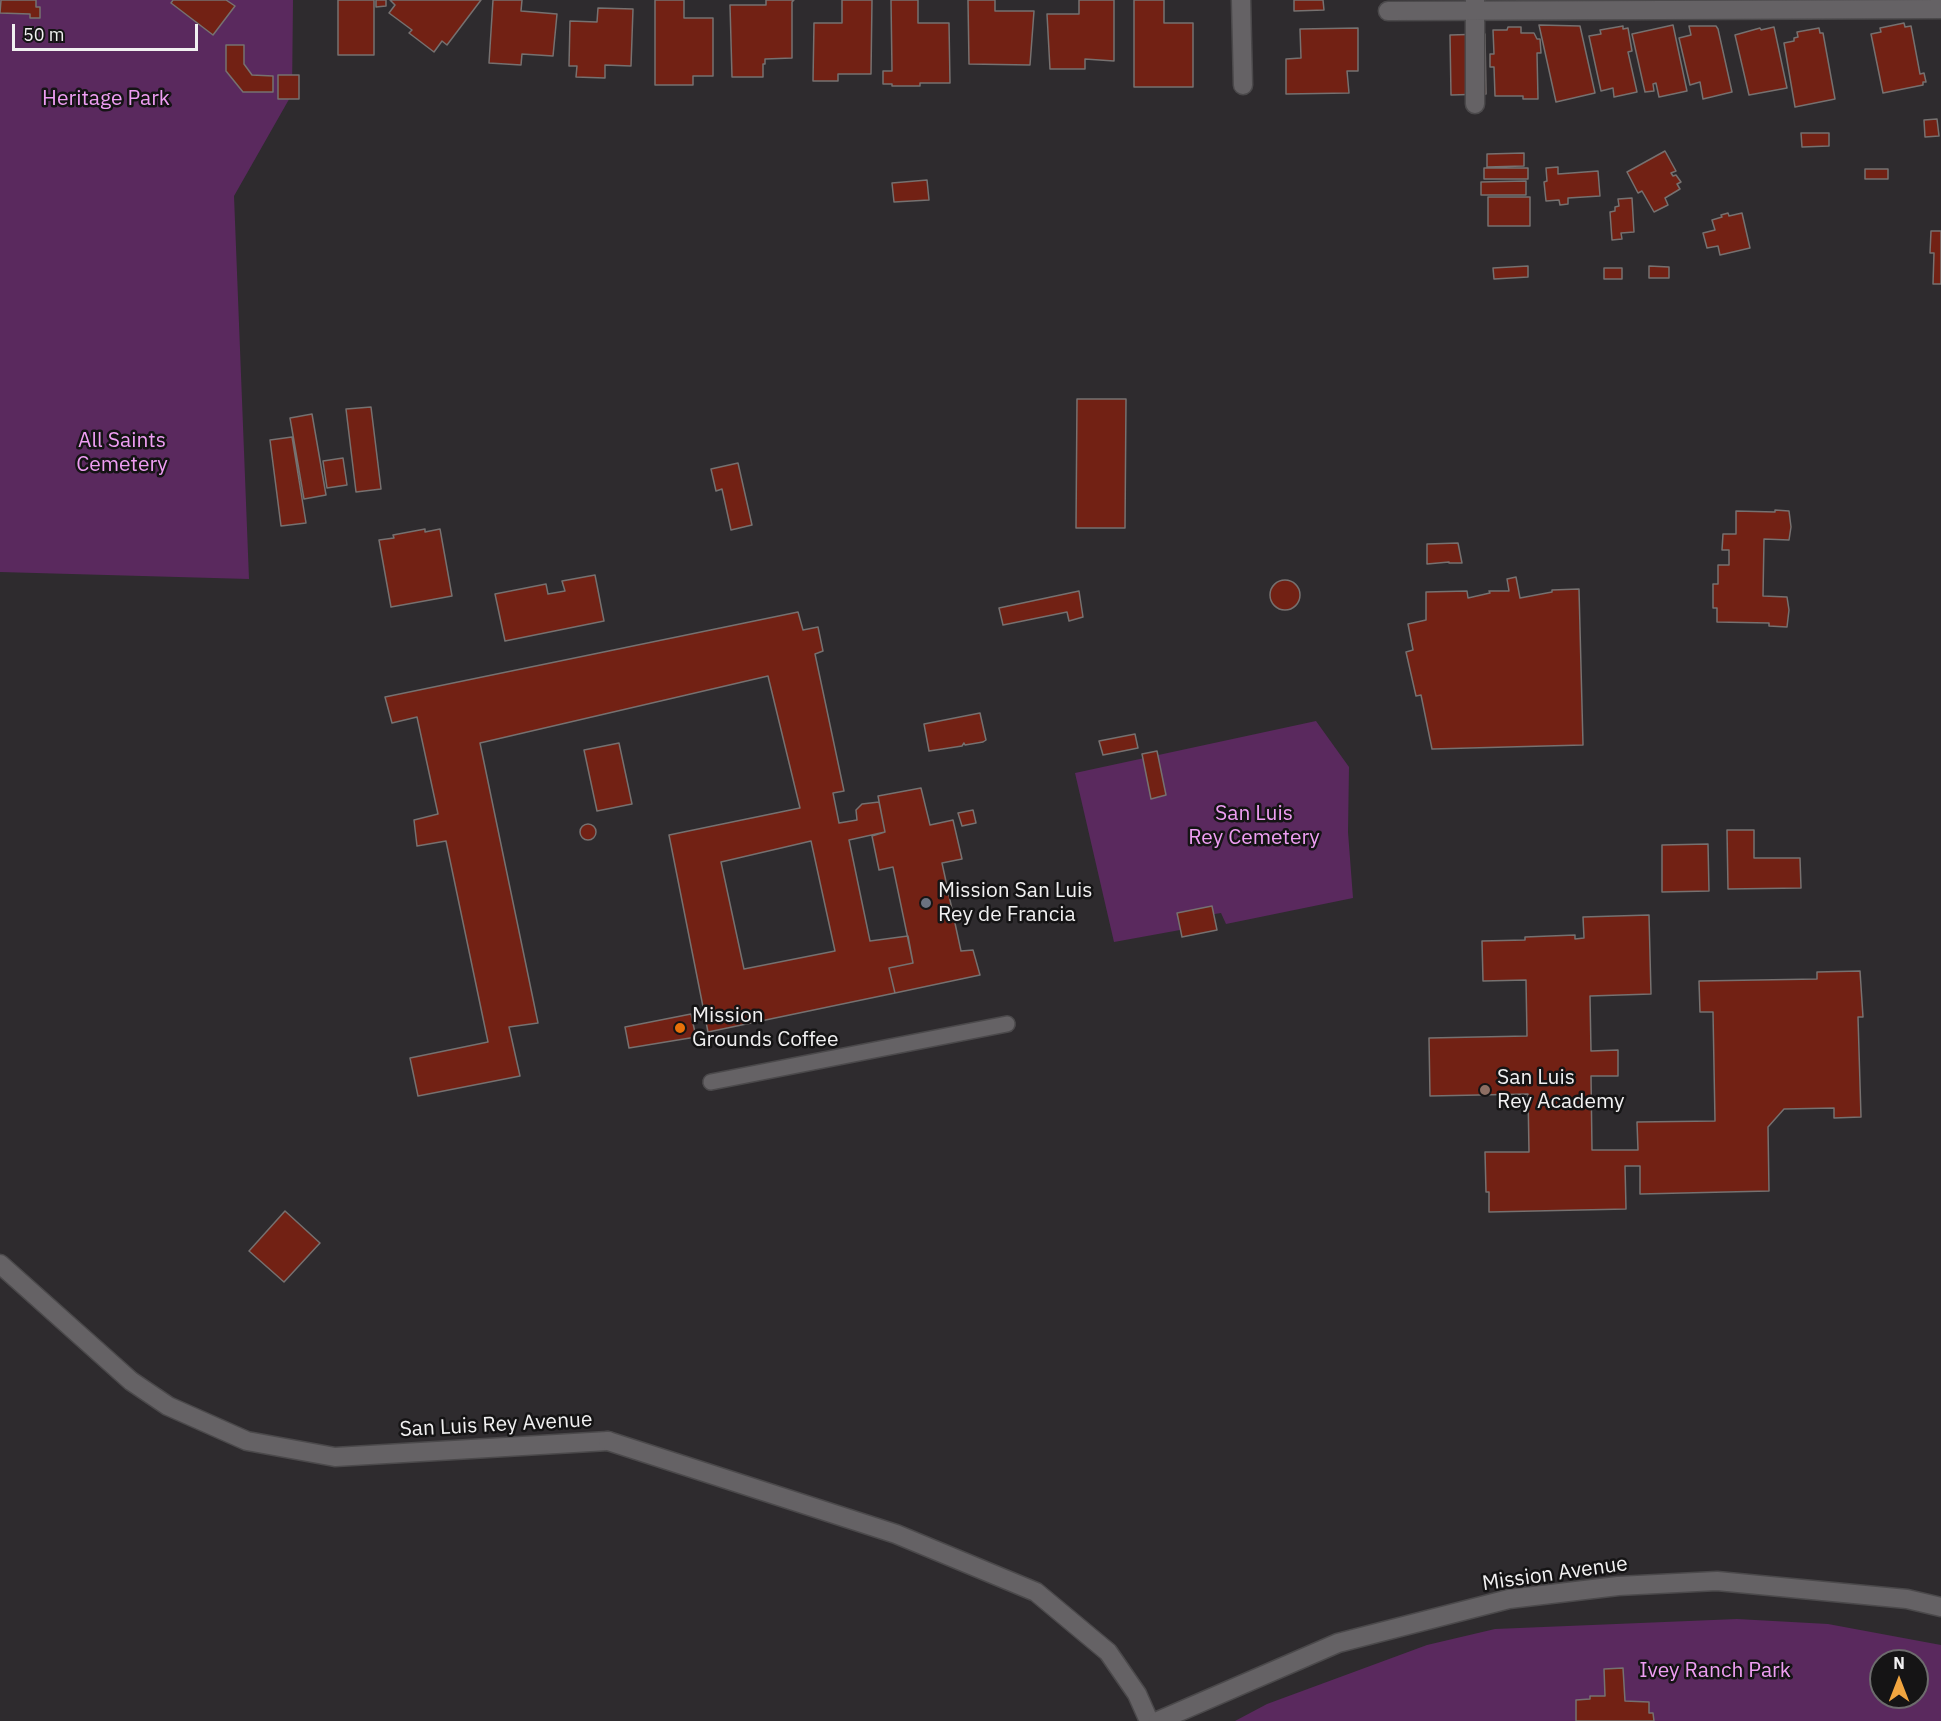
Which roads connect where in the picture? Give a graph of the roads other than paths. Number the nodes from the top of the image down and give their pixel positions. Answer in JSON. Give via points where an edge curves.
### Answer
{"nodes":[{"id":1,"x":1241,"y":0,"type":"edge"},
{"id":2,"x":1475,"y":6,"type":"edge"},
{"id":3,"x":1941,"y":9,"type":"edge"},
{"id":4,"x":1388,"y":12,"type":"dead end"},
{"id":5,"x":1243,"y":85,"type":"dead end"},
{"id":6,"x":1476,"y":104,"type":"dead end"},
{"id":7,"x":1007,"y":1024,"type":"dead end"},
{"id":8,"x":711,"y":1082,"type":"dead end"},
{"id":9,"x":0,"y":1264,"type":"edge"},
{"id":10,"x":1941,"y":1607,"type":"edge"},
{"id":11,"x":1149,"y":1721,"type":"edge"},
{"id":12,"x":1158,"y":1721,"type":"edge"}],
"edges":[{"from":1,"to":5,"type":"street"},
{"from":2,"to":3,"type":"street"},
{"from":2,"to":4,"type":"street"},
{"from":2,"to":6,"type":"street"},
{"from":7,"to":8,"type":"street"},
{"from":9,"to":11,"type":"street","name":"San Luis Rey Avenue","via":[[131,1381],[168,1406],[248,1441],[335,1457],[608,1441],[896,1534],[1036,1592],[1108,1652],[1137,1694]]},
{"from":10,"to":12,"type":"street","name":"Mission Avenue","via":[[1907,1599],[1717,1581],[1618,1586],[1509,1599],[1338,1643]]}]}
